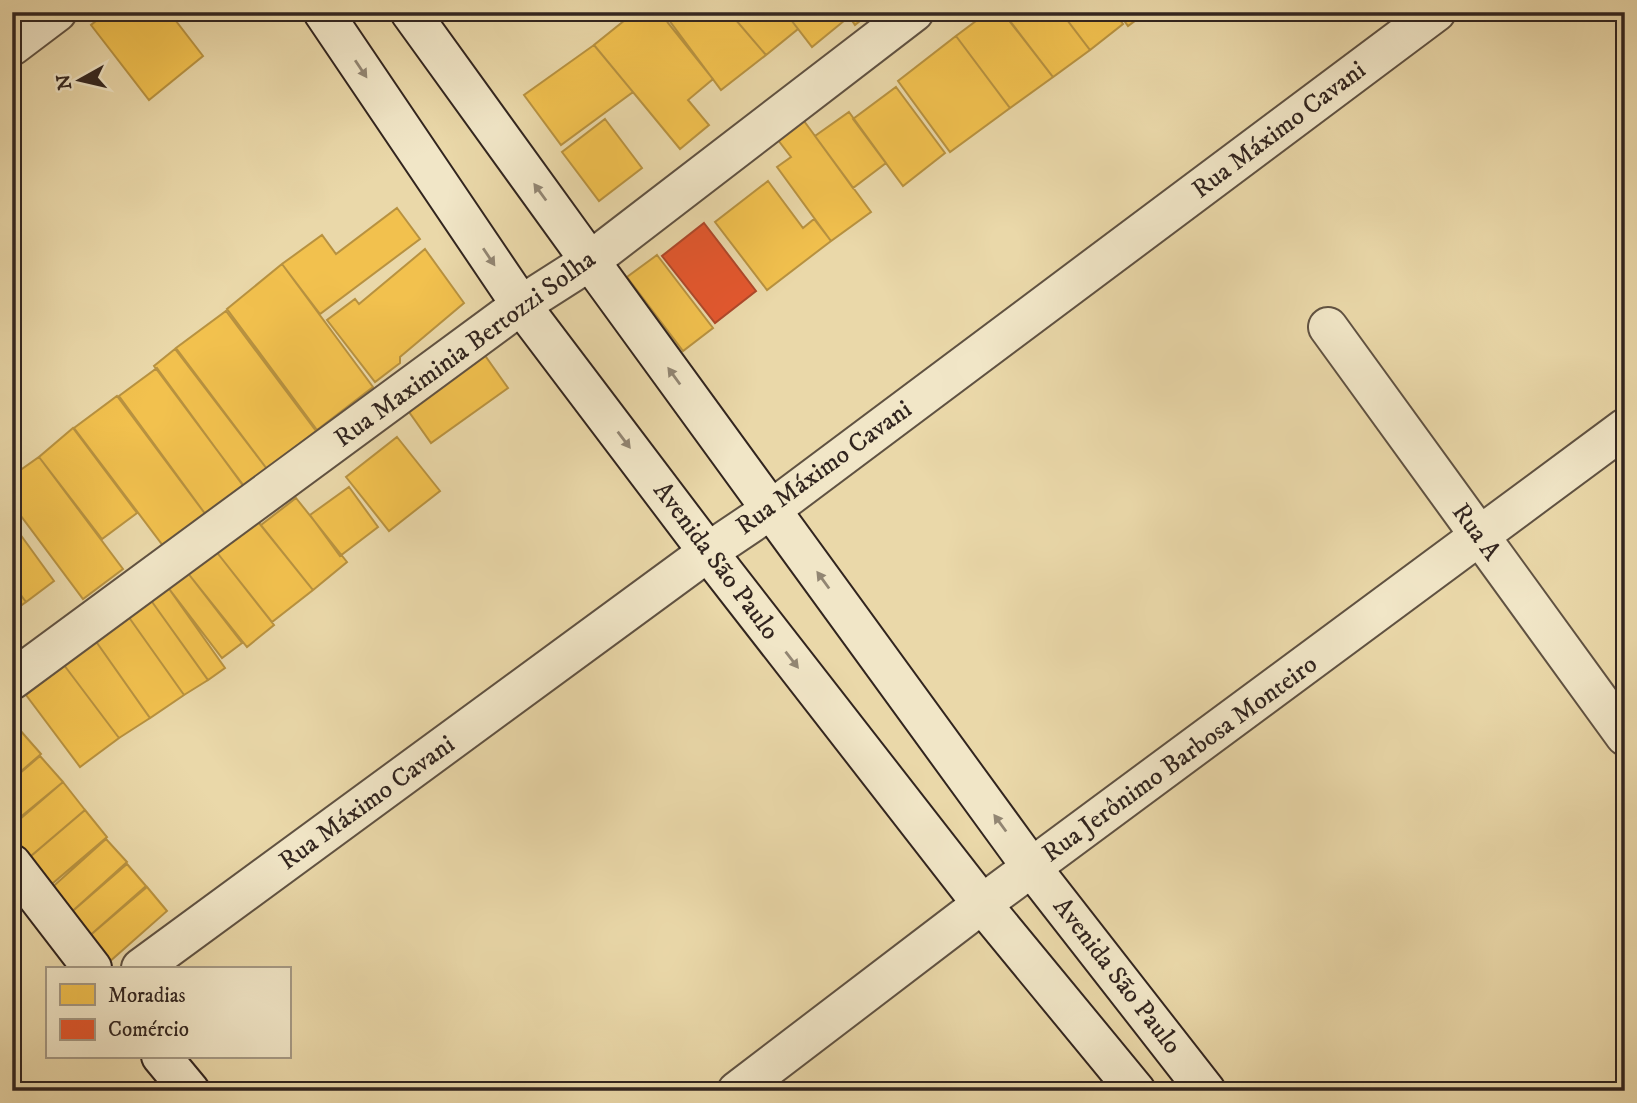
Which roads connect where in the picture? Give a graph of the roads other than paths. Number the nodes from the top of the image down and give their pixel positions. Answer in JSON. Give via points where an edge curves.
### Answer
{"nodes":[{"id":1,"x":57,"y":12,"type":"edge"},
{"id":2,"x":323,"y":12,"type":"edge"},
{"id":3,"x":411,"y":12,"type":"edge"},
{"id":4,"x":914,"y":12,"type":"edge"},
{"id":5,"x":1436,"y":12,"type":"edge"},
{"id":6,"x":12,"y":46,"type":"edge"},
{"id":7,"x":590,"y":261,"type":"junction"},
{"id":8,"x":521,"y":305,"type":"junction"},
{"id":9,"x":1328,"y":327,"type":"dead end"},
{"id":10,"x":1625,"y":428,"type":"edge"},
{"id":11,"x":772,"y":509,"type":"junction"},
{"id":12,"x":1479,"y":537,"type":"junction"},
{"id":13,"x":708,"y":552,"type":"junction"},
{"id":14,"x":12,"y":680,"type":"edge"},
{"id":15,"x":1625,"y":736,"type":"edge"},
{"id":16,"x":12,"y":864,"type":"edge"},
{"id":17,"x":1032,"y":868,"type":"junction"},
{"id":18,"x":982,"y":904,"type":"junction"},
{"id":19,"x":91,"y":967,"type":"edge"},
{"id":20,"x":142,"y":967,"type":"edge"},
{"id":21,"x":163,"y":1058,"type":"edge"},
{"id":22,"x":190,"y":1091,"type":"edge"},
{"id":23,"x":737,"y":1091,"type":"edge"},
{"id":24,"x":1136,"y":1091,"type":"edge"},
{"id":25,"x":1206,"y":1091,"type":"edge"}],
"edges":[{"from":1,"to":6,"type":"street"},
{"from":2,"to":8,"type":"street","name":"Avenida São Paulo","one_way":true},
{"from":7,"to":3,"type":"street","name":"Avenida São Paulo","one_way":true},
{"from":4,"to":7,"type":"street","name":"Rua Maximinia Bertozzi Solha"},
{"from":5,"to":11,"type":"street","name":"Rua Máximo Cavani"},
{"from":7,"to":8,"type":"street","name":"Rua Maximinia Bertozzi Solha"},
{"from":11,"to":7,"type":"street","name":"Avenida São Paulo","one_way":true},
{"from":8,"to":13,"type":"street","name":"Avenida São Paulo","one_way":true},
{"from":8,"to":14,"type":"street","name":"Rua Maximinia Bertozzi Solha"},
{"from":9,"to":12,"type":"street","name":"Rua A"},
{"from":10,"to":12,"type":"street","name":"Rua Jerônimo Barbosa Monteiro"},
{"from":11,"to":13,"type":"street","name":"Rua Máximo Cavani"},
{"from":17,"to":11,"type":"street","name":"Avenida São Paulo","one_way":true},
{"from":12,"to":15,"type":"street","name":"Rua A"},
{"from":12,"to":17,"type":"street","name":"Rua Jerônimo Barbosa Monteiro"},
{"from":13,"to":18,"type":"street","name":"Avenida São Paulo","one_way":true},
{"from":13,"to":20,"type":"street","name":"Rua Máximo Cavani"},
{"from":16,"to":19,"type":"street"},
{"from":17,"to":18,"type":"street","name":"Rua Jerônimo Barbosa Monteiro"},
{"from":17,"to":25,"type":"street","name":"Avenida São Paulo"},
{"from":18,"to":23,"type":"street","name":"Rua Jerônimo Barbosa Monteiro"},
{"from":18,"to":24,"type":"street","name":"Avenida São Paulo"},
{"from":21,"to":22,"type":"street"}]}
